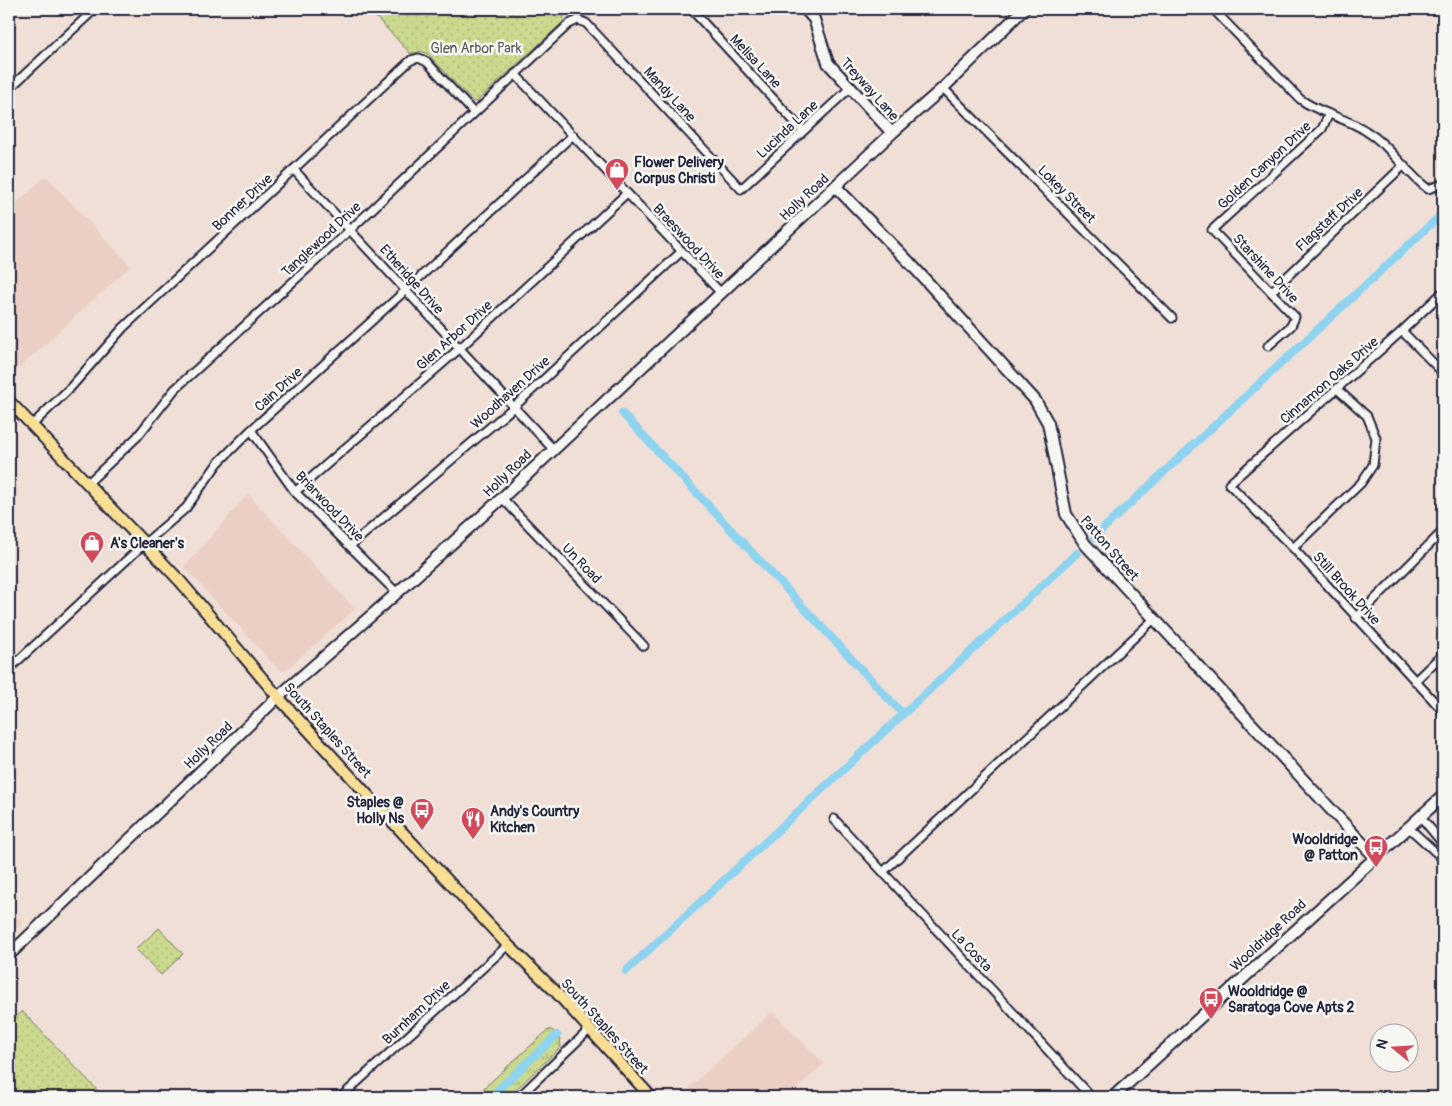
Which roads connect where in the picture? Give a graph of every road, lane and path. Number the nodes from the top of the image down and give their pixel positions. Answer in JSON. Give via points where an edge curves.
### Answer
{"nodes":[{"id":1,"x":94,"y":9,"type":"edge"},
{"id":2,"x":691,"y":9,"type":"edge"},
{"id":3,"x":805,"y":9,"type":"edge"},
{"id":4,"x":1024,"y":9,"type":"edge"},
{"id":5,"x":1213,"y":9,"type":"edge"},
{"id":6,"x":578,"y":20,"type":"joint"},
{"id":7,"x":515,"y":74,"type":"junction"},
{"id":8,"x":850,"y":88,"type":"junction"},
{"id":9,"x":943,"y":88,"type":"junction"},
{"id":10,"x":9,"y":89,"type":"edge"},
{"id":11,"x":474,"y":113,"type":"junction"},
{"id":12,"x":1330,"y":114,"type":"junction"},
{"id":13,"x":803,"y":131,"type":"junction"},
{"id":14,"x":892,"y":133,"type":"junction"},
{"id":15,"x":573,"y":135,"type":"junction"},
{"id":16,"x":1404,"y":165,"type":"junction"},
{"id":17,"x":295,"y":170,"type":"junction"},
{"id":18,"x":1443,"y":184,"type":"edge"},
{"id":19,"x":836,"y":187,"type":"junction"},
{"id":20,"x":741,"y":190,"type":"joint"},
{"id":21,"x":627,"y":193,"type":"junction"},
{"id":22,"x":351,"y":229,"type":"junction"},
{"id":23,"x":1212,"y":230,"type":"joint"},
{"id":24,"x":682,"y":251,"type":"junction"},
{"id":25,"x":406,"y":290,"type":"junction"},
{"id":26,"x":1270,"y":292,"type":"junction"},
{"id":27,"x":1443,"y":292,"type":"edge"},
{"id":28,"x":721,"y":293,"type":"junction"},
{"id":29,"x":1172,"y":318,"type":"dead end"},
{"id":30,"x":1402,"y":331,"type":"junction"},
{"id":31,"x":1268,"y":346,"type":"dead end"},
{"id":32,"x":459,"y":349,"type":"junction"},
{"id":33,"x":1443,"y":373,"type":"edge"},
{"id":34,"x":1337,"y":389,"type":"junction"},
{"id":35,"x":9,"y":401,"type":"edge"},
{"id":36,"x":515,"y":406,"type":"junction"},
{"id":37,"x":32,"y":425,"type":"junction"},
{"id":38,"x":251,"y":430,"type":"junction"},
{"id":39,"x":552,"y":448,"type":"junction"},
{"id":40,"x":87,"y":484,"type":"junction"},
{"id":41,"x":1229,"y":484,"type":"joint"},
{"id":42,"x":296,"y":492,"type":"junction"},
{"id":43,"x":502,"y":498,"type":"junction"},
{"id":44,"x":1443,"y":531,"type":"edge"},
{"id":45,"x":144,"y":544,"type":"junction"},
{"id":46,"x":350,"y":546,"type":"junction"},
{"id":47,"x":1293,"y":548,"type":"junction"},
{"id":48,"x":398,"y":593,"type":"junction"},
{"id":49,"x":1356,"y":618,"type":"junction"},
{"id":50,"x":1154,"y":619,"type":"junction"},
{"id":51,"x":644,"y":646,"type":"dead end"},
{"id":52,"x":1443,"y":654,"type":"edge"},
{"id":53,"x":9,"y":670,"type":"edge"},
{"id":54,"x":1415,"y":680,"type":"junction"},
{"id":55,"x":278,"y":696,"type":"junction"},
{"id":56,"x":1443,"y":711,"type":"edge"},
{"id":57,"x":1443,"y":796,"type":"edge"},
{"id":58,"x":1421,"y":816,"type":"junction"},
{"id":59,"x":834,"y":819,"type":"dead end"},
{"id":60,"x":1408,"y":827,"type":"junction"},
{"id":61,"x":1443,"y":844,"type":"edge"},
{"id":62,"x":1374,"y":856,"type":"junction"},
{"id":63,"x":1443,"y":859,"type":"edge"},
{"id":64,"x":883,"y":872,"type":"junction"},
{"id":65,"x":508,"y":944,"type":"junction"},
{"id":66,"x":9,"y":956,"type":"edge"},
{"id":67,"x":590,"y":1029,"type":"junction"},
{"id":68,"x":341,"y":1097,"type":"edge"},
{"id":69,"x":519,"y":1097,"type":"edge"},
{"id":70,"x":651,"y":1097,"type":"edge"},
{"id":71,"x":1091,"y":1097,"type":"edge"},
{"id":72,"x":1113,"y":1097,"type":"edge"}],
"edges":[{"from":1,"to":10,"type":"street"},
{"from":2,"to":13,"type":"street","name":"Melisa Lane"},
{"from":3,"to":8,"type":"main road","name":"Treyway Lane","via":[[814,19],[828,63]]},
{"from":4,"to":9,"type":"main road","name":"Holly Road"},
{"from":5,"to":12,"type":"street","via":[[1300,100],[1311,108]]},
{"from":6,"to":7,"type":"street","name":"Tanglewood Drive","via":[[569,24]]},
{"from":6,"to":20,"type":"street","name":"Mandy Lane","via":[[586,23]]},
{"from":7,"to":11,"type":"street","name":"Tanglewood Drive"},
{"from":7,"to":15,"type":"street","name":"Braeswood Drive"},
{"from":8,"to":13,"type":"street","name":"Lucinda Lane"},
{"from":8,"to":14,"type":"main road","name":"Treyway Lane"},
{"from":9,"to":14,"type":"main road","name":"Holly Road"},
{"from":9,"to":29,"type":"street","name":"Lokey Street"},
{"from":11,"to":17,"type":"street","name":"Bonner Drive","via":[[427,62],[419,58],[411,60]]},
{"from":11,"to":22,"type":"street","name":"Tanglewood Drive"},
{"from":12,"to":16,"type":"street","via":[[1366,130]]},
{"from":12,"to":23,"type":"street","name":"Golden Canyon Drive","via":[[1322,129]]},
{"from":13,"to":20,"type":"street","name":"Lucinda Lane"},
{"from":14,"to":19,"type":"main road","name":"Holly Road"},
{"from":15,"to":21,"type":"street","name":"Braeswood Drive"},
{"from":15,"to":25,"type":"street","name":"Cain Drive"},
{"from":16,"to":18,"type":"street","via":[[1428,189]]},
{"from":16,"to":26,"type":"street","name":"Flagstaff Drive"},
{"from":17,"to":22,"type":"street","name":"Etheridge Drive"},
{"from":17,"to":37,"type":"street","name":"Bonner Drive","via":[[124,328]]},
{"from":19,"to":28,"type":"main road","name":"Holly Road"},
{"from":19,"to":50,"type":"main road","name":"Patton Street","via":[[1035,400],[1048,423],[1062,501],[1070,523],[1085,544]]},
{"from":21,"to":24,"type":"street","name":"Braeswood Drive"},
{"from":21,"to":32,"type":"street","name":"Glen Arbor Drive"},
{"from":22,"to":25,"type":"street","name":"Etheridge Drive"},
{"from":22,"to":40,"type":"street","name":"Tanglewood Drive","via":[[175,389],[137,437]]},
{"from":23,"to":26,"type":"street","name":"Starshine Drive"},
{"from":24,"to":28,"type":"street","name":"Braeswood Drive"},
{"from":24,"to":36,"type":"street","name":"Woodhaven Drive"},
{"from":25,"to":32,"type":"street","name":"Etheridge Drive"},
{"from":25,"to":38,"type":"street","name":"Cain Drive"},
{"from":26,"to":31,"type":"street","name":"Starshine Drive","via":[[1295,317],[1291,326]]},
{"from":27,"to":30,"type":"street","name":"Cinnamon Oaks Drive"},
{"from":28,"to":39,"type":"main road","name":"Holly Road"},
{"from":30,"to":33,"type":"street"},
{"from":30,"to":34,"type":"street","name":"Cinnamon Oaks Drive"},
{"from":32,"to":36,"type":"street","name":"Etheridge Drive"},
{"from":32,"to":42,"type":"street","name":"Glen Arbor Drive"},
{"from":34,"to":41,"type":"street","name":"Cinnamon Oaks Drive"},
{"from":34,"to":47,"type":"street","via":[[1367,416],[1376,438],[1373,465],[1360,483]]},
{"from":35,"to":37,"type":"main road","name":"South Staples Street"},
{"from":36,"to":39,"type":"street","name":"Etheridge Drive"},
{"from":36,"to":46,"type":"street","name":"Woodhaven Drive"},
{"from":37,"to":40,"type":"main road","name":"South Staples Street"},
{"from":38,"to":42,"type":"street","name":"Briarwood Drive"},
{"from":38,"to":45,"type":"street","name":"Cain Drive","via":[[218,463],[186,508]]},
{"from":39,"to":43,"type":"main road","name":"Holly Road"},
{"from":40,"to":45,"type":"main road","name":"South Staples Street"},
{"from":41,"to":47,"type":"street","name":"Still Brook Drive"},
{"from":42,"to":46,"type":"street","name":"Briarwood Drive"},
{"from":43,"to":48,"type":"main road","name":"Holly Road"},
{"from":43,"to":51,"type":"street","name":"Un Road"},
{"from":44,"to":49,"type":"street"},
{"from":45,"to":53,"type":"street","name":"Cain Drive"},
{"from":45,"to":55,"type":"main road","name":"South Staples Street","via":[[180,581]]},
{"from":46,"to":48,"type":"street","name":"Briarwood Drive"},
{"from":47,"to":49,"type":"street","name":"Still Brook Drive"},
{"from":48,"to":55,"type":"main road","name":"Holly Road"},
{"from":49,"to":54,"type":"street","name":"Still Brook Drive"},
{"from":50,"to":62,"type":"main road","name":"Patton Street"},
{"from":50,"to":64,"type":"street"},
{"from":52,"to":54,"type":"street"},
{"from":54,"to":56,"type":"street","name":"Still Brook Drive"},
{"from":55,"to":65,"type":"main road","name":"South Staples Street"},
{"from":55,"to":66,"type":"main road","name":"Holly Road"},
{"from":57,"to":58,"type":"main road","name":"Wooldridge Road"},
{"from":58,"to":60,"type":"main road","name":"Wooldridge Road"},
{"from":58,"to":61,"type":"street"},
{"from":59,"to":64,"type":"street","name":"La Costa"},
{"from":60,"to":62,"type":"main road","name":"Wooldridge Road"},
{"from":60,"to":63,"type":"street"},
{"from":62,"to":72,"type":"main road","name":"Wooldridge Road"},
{"from":64,"to":71,"type":"street","name":"La Costa"},
{"from":65,"to":67,"type":"main road","name":"South Staples Street"},
{"from":65,"to":68,"type":"street","name":"Burnham Drive"},
{"from":67,"to":69,"type":"street"},
{"from":67,"to":70,"type":"main road","name":"South Staples Street"}]}
